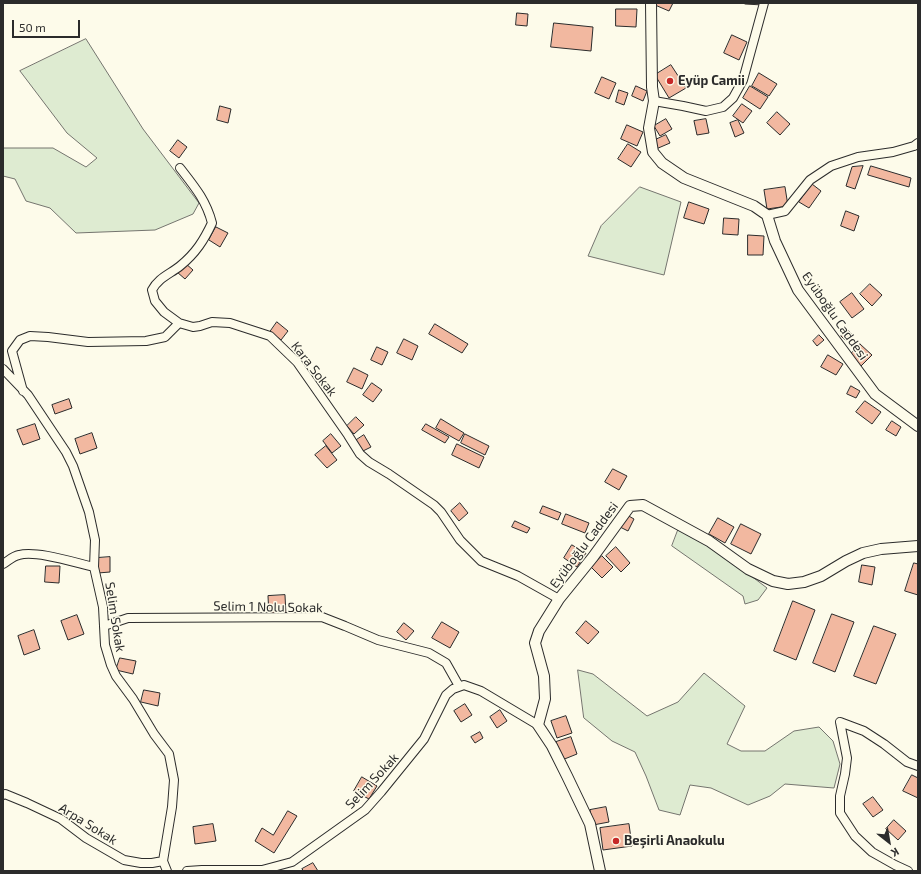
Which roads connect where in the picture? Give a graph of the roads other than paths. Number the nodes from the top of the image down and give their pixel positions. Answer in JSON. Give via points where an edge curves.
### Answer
{"nodes":[{"id":1,"x":651,"y":3,"type":"edge"},
{"id":2,"x":764,"y":3,"type":"edge"},
{"id":3,"x":654,"y":101,"type":"junction"},
{"id":4,"x":918,"y":143,"type":"edge"},
{"id":5,"x":180,"y":168,"type":"dead end"},
{"id":6,"x":767,"y":215,"type":"junction"},
{"id":7,"x":179,"y":323,"type":"junction"},
{"id":8,"x":3,"y":369,"type":"edge"},
{"id":9,"x":23,"y":391,"type":"junction"},
{"id":10,"x":918,"y":426,"type":"edge"},
{"id":11,"x":918,"y":546,"type":"edge"},
{"id":12,"x":3,"y":564,"type":"edge"},
{"id":13,"x":94,"y":567,"type":"junction"},
{"id":14,"x":559,"y":599,"type":"junction"},
{"id":15,"x":104,"y":626,"type":"junction"},
{"id":16,"x":459,"y":686,"type":"junction"},
{"id":17,"x":538,"y":725,"type":"junction"},
{"id":18,"x":918,"y":766,"type":"edge"},
{"id":19,"x":3,"y":795,"type":"edge"},
{"id":20,"x":163,"y":861,"type":"junction"},
{"id":21,"x":167,"y":871,"type":"edge"},
{"id":22,"x":187,"y":871,"type":"edge"},
{"id":23,"x":600,"y":871,"type":"edge"},
{"id":24,"x":908,"y":871,"type":"edge"}],
"edges":[{"from":1,"to":3,"type":"street"},
{"from":2,"to":3,"type":"street","via":[[743,80],[728,103],[723,107],[706,111]]},
{"from":3,"to":6,"type":"street","via":[[649,128],[652,152],[662,163],[684,178],[754,206]]},
{"from":4,"to":6,"type":"street","via":[[893,152],[858,157],[831,166],[810,180],[785,211]]},
{"from":5,"to":7,"type":"street","via":[[202,196],[212,222],[196,251],[155,284],[152,290],[155,301],[164,312]]},
{"from":6,"to":10,"type":"street","name":"Eyüboğlu Caddesi","via":[[775,240],[798,290],[875,394]]},
{"from":7,"to":9,"type":"street","via":[[165,337],[146,341],[88,342],[30,336],[20,340],[12,351]]},
{"from":7,"to":14,"type":"street","name":"Kara Sokak","via":[[192,327],[212,322],[230,324],[270,336],[297,362],[368,462],[434,505],[460,540],[482,561],[518,576]]},
{"from":8,"to":9,"type":"street","name":"Selim Sokak"},
{"from":9,"to":13,"type":"street","name":"Selim Sokak","via":[[73,466],[89,512],[95,540]]},
{"from":11,"to":14,"type":"street","name":"Eyüboğlu Caddesi","via":[[863,553],[821,576],[788,584],[773,581],[748,569],[709,541],[643,505],[630,506]]},
{"from":12,"to":13,"type":"street","via":[[20,554],[33,554]]},
{"from":13,"to":15,"type":"street","name":"Selim Sokak","via":[[103,607]]},
{"from":14,"to":17,"type":"street","name":"Eyüboğlu Caddesi","via":[[539,631],[535,643],[544,676],[545,699]]},
{"from":15,"to":16,"type":"street","name":"Selim 1 Nolu Sokak","via":[[128,618],[322,618],[378,640],[429,653],[446,663]]},
{"from":15,"to":20,"type":"street","name":"Selim Sokak","via":[[106,645],[116,676],[169,754],[174,780],[173,800]]},
{"from":16,"to":17,"type":"street","via":[[464,685],[481,691]]},
{"from":16,"to":22,"type":"street","name":"Selim Sokak","via":[[446,695],[424,739],[365,810],[292,862],[262,870]]},
{"from":17,"to":23,"type":"street","via":[[558,758],[590,824]]},
{"from":18,"to":24,"type":"street","via":[[907,762],[864,731],[840,722],[847,758],[840,796],[840,813],[855,836],[872,852]]},
{"from":19,"to":20,"type":"street","name":"Arpa Sokak","via":[[61,818],[86,838],[124,860],[141,863]]},
{"from":20,"to":21,"type":"street"}]}
